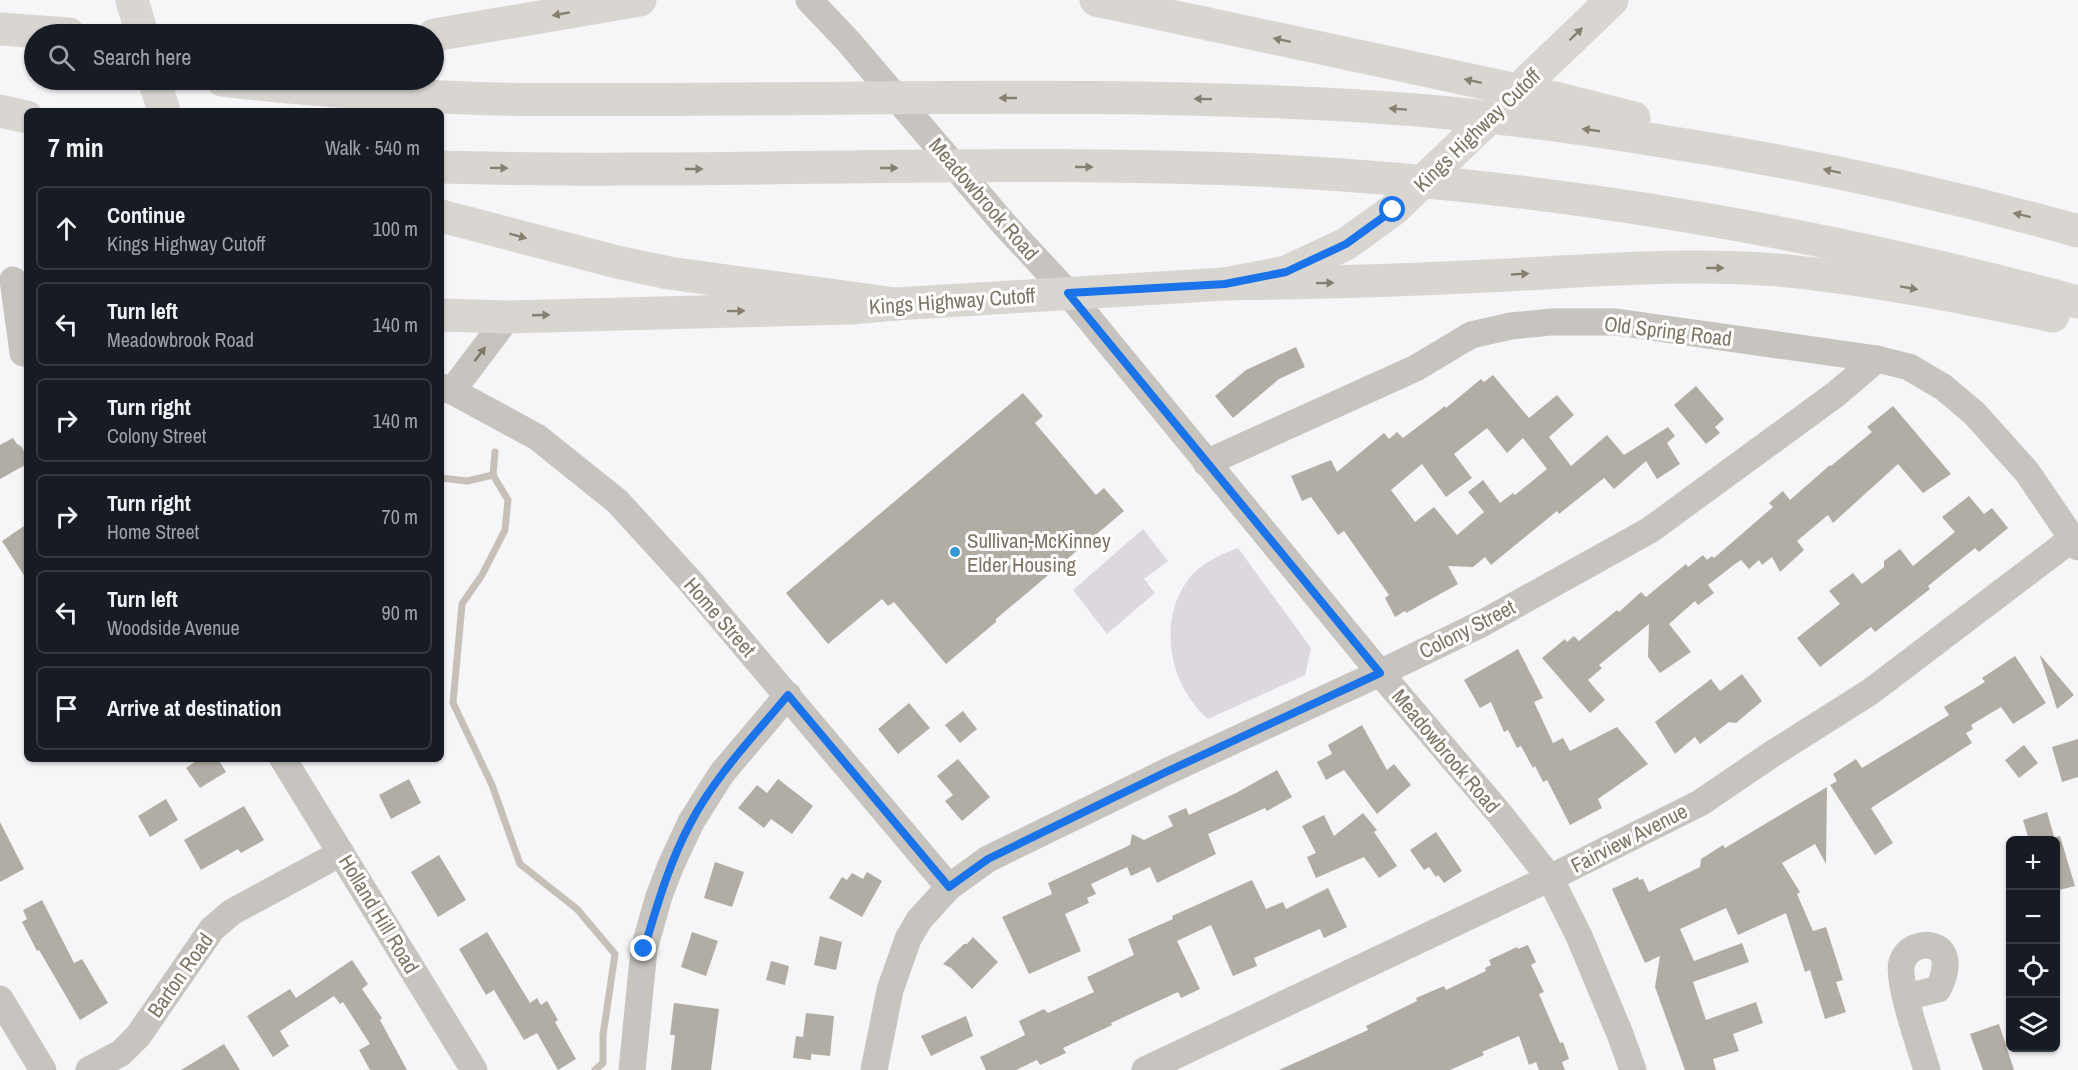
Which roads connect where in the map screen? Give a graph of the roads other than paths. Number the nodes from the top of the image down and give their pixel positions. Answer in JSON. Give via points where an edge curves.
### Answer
{"nodes":[{"id":1,"x":132,"y":0,"type":"edge"},
{"id":2,"x":640,"y":0,"type":"edge"},
{"id":3,"x":809,"y":0,"type":"edge"},
{"id":4,"x":1096,"y":0,"type":"edge"},
{"id":5,"x":1612,"y":0,"type":"edge"},
{"id":6,"x":139,"y":24,"type":"edge"},
{"id":7,"x":0,"y":29,"type":"edge"},
{"id":8,"x":24,"y":31,"type":"edge"},
{"id":9,"x":444,"y":33,"type":"edge"},
{"id":10,"x":0,"y":41,"type":"edge"},
{"id":11,"x":24,"y":46,"type":"edge"},
{"id":12,"x":157,"y":90,"type":"edge"},
{"id":13,"x":333,"y":90,"type":"edge"},
{"id":14,"x":163,"y":108,"type":"edge"},
{"id":15,"x":0,"y":111,"type":"edge"},
{"id":16,"x":24,"y":116,"type":"edge"},
{"id":17,"x":1794,"y":164,"type":"junction"},
{"id":18,"x":444,"y":167,"type":"edge"},
{"id":19,"x":444,"y":217,"type":"edge"},
{"id":20,"x":2078,"y":231,"type":"edge"},
{"id":21,"x":13,"y":280,"type":"edge"},
{"id":22,"x":1225,"y":284,"type":"junction"},
{"id":23,"x":1068,"y":293,"type":"junction"},
{"id":24,"x":2078,"y":302,"type":"edge"},
{"id":25,"x":895,"y":304,"type":"junction"},
{"id":26,"x":444,"y":315,"type":"edge"},
{"id":27,"x":508,"y":317,"type":"junction"},
{"id":28,"x":2078,"y":320,"type":"edge"},
{"id":29,"x":0,"y":336,"type":"edge"},
{"id":30,"x":24,"y":350,"type":"edge"},
{"id":31,"x":24,"y":355,"type":"edge"},
{"id":32,"x":1877,"y":359,"type":"junction"},
{"id":33,"x":447,"y":389,"type":"edge"},
{"id":34,"x":1206,"y":463,"type":"junction"},
{"id":35,"x":2075,"y":542,"type":"edge"},
{"id":36,"x":1380,"y":673,"type":"junction"},
{"id":37,"x":788,"y":695,"type":"junction"},
{"id":38,"x":285,"y":762,"type":"edge"},
{"id":39,"x":341,"y":853,"type":"junction"},
{"id":40,"x":1550,"y":878,"type":"junction"},
{"id":41,"x":949,"y":887,"type":"junction"},
{"id":42,"x":1907,"y":998,"type":"dead end"},
{"id":43,"x":0,"y":999,"type":"edge"},
{"id":44,"x":43,"y":1070,"type":"edge"},
{"id":45,"x":89,"y":1070,"type":"edge"},
{"id":46,"x":474,"y":1070,"type":"edge"},
{"id":47,"x":632,"y":1070,"type":"edge"},
{"id":48,"x":874,"y":1070,"type":"edge"},
{"id":49,"x":1145,"y":1070,"type":"edge"},
{"id":50,"x":1633,"y":1070,"type":"edge"},
{"id":51,"x":1927,"y":1070,"type":"edge"}],
"edges":[{"from":1,"to":6,"type":"main road"},
{"from":2,"to":9,"type":"main road","one_way":true},
{"from":3,"to":23,"type":"street","name":"Meadowbrook Road"},
{"from":17,"to":4,"type":"main road","one_way":true,"via":[[1622,114]]},
{"from":22,"to":5,"type":"main road","name":"Kings Highway Cutoff","one_way":true,"via":[[1286,272],[1346,244],[1371,227],[1424,182]]},
{"from":7,"to":8,"type":"main road"},
{"from":10,"to":11,"type":"main road"},
{"from":12,"to":14,"type":"main road"},
{"from":17,"to":13,"type":"main road","one_way":true,"via":[[1545,123],[1366,106],[1123,98],[494,99]]},
{"from":15,"to":16,"type":"main road"},
{"from":20,"to":17,"type":"main road","one_way":true,"via":[[1958,199]]},
{"from":18,"to":24,"type":"main road","one_way":true,"via":[[1124,167],[1277,171],[1438,182],[1603,202],[1765,229],[1926,262]]},
{"from":19,"to":25,"type":"main road","one_way":true,"via":[[669,273]]},
{"from":21,"to":30,"type":"street"},
{"from":22,"to":23,"type":"main road","name":"Kings Highway Cutoff"},
{"from":22,"to":28,"type":"main road","one_way":true,"via":[[1737,268],[1892,285]]},
{"from":23,"to":25,"type":"main road","name":"Kings Highway Cutoff"},
{"from":23,"to":34,"type":"street","name":"Meadowbrook Road"},
{"from":27,"to":25,"type":"main road","name":"Kings Highway Cutoff","one_way":true},
{"from":26,"to":27,"type":"main road","name":"Kings Highway Cutoff"},
{"from":33,"to":27,"type":"street","name":"Home Street","one_way":true},
{"from":29,"to":31,"type":"street"},
{"from":32,"to":34,"type":"street","name":"Old Spring Road","via":[[1616,322],[1511,326],[1471,335],[1416,368]]},
{"from":32,"to":35,"type":"street","name":"Old Spring Road","via":[[1909,368],[1943,387],[1974,413],[2027,472]]},
{"from":32,"to":36,"type":"street","name":"Colony Street","via":[[1836,394],[1650,530],[1483,623]]},
{"from":33,"to":37,"type":"street","name":"Home Street","via":[[537,436],[617,501]]},
{"from":34,"to":36,"type":"street","name":"Meadowbrook Road"},
{"from":35,"to":40,"type":"street","name":"Fairview Avenue","via":[[1870,692],[1700,803]]},
{"from":36,"to":40,"type":"street","name":"Meadowbrook Road"},
{"from":36,"to":41,"type":"street","name":"Colony Street","via":[[988,859]]},
{"from":37,"to":41,"type":"street","name":"Home Street"},
{"from":37,"to":47,"type":"street","via":[[722,773],[691,822],[671,865],[644,949]]},
{"from":38,"to":39,"type":"street","name":"Holland Hill Road"},
{"from":39,"to":45,"type":"street","name":"Barton Road","via":[[232,912],[212,929],[138,1036],[121,1053]]},
{"from":39,"to":46,"type":"street","name":"Holland Hill Road"},
{"from":40,"to":49,"type":"street","name":"Fairview Avenue"},
{"from":40,"to":50,"type":"street","name":"Meadowbrook Road","via":[[1579,936]]},
{"from":41,"to":48,"type":"street","name":"Colony Street","via":[[919,920],[908,939],[890,990]]},
{"from":42,"to":51,"type":"street"},
{"from":43,"to":44,"type":"street"}]}
